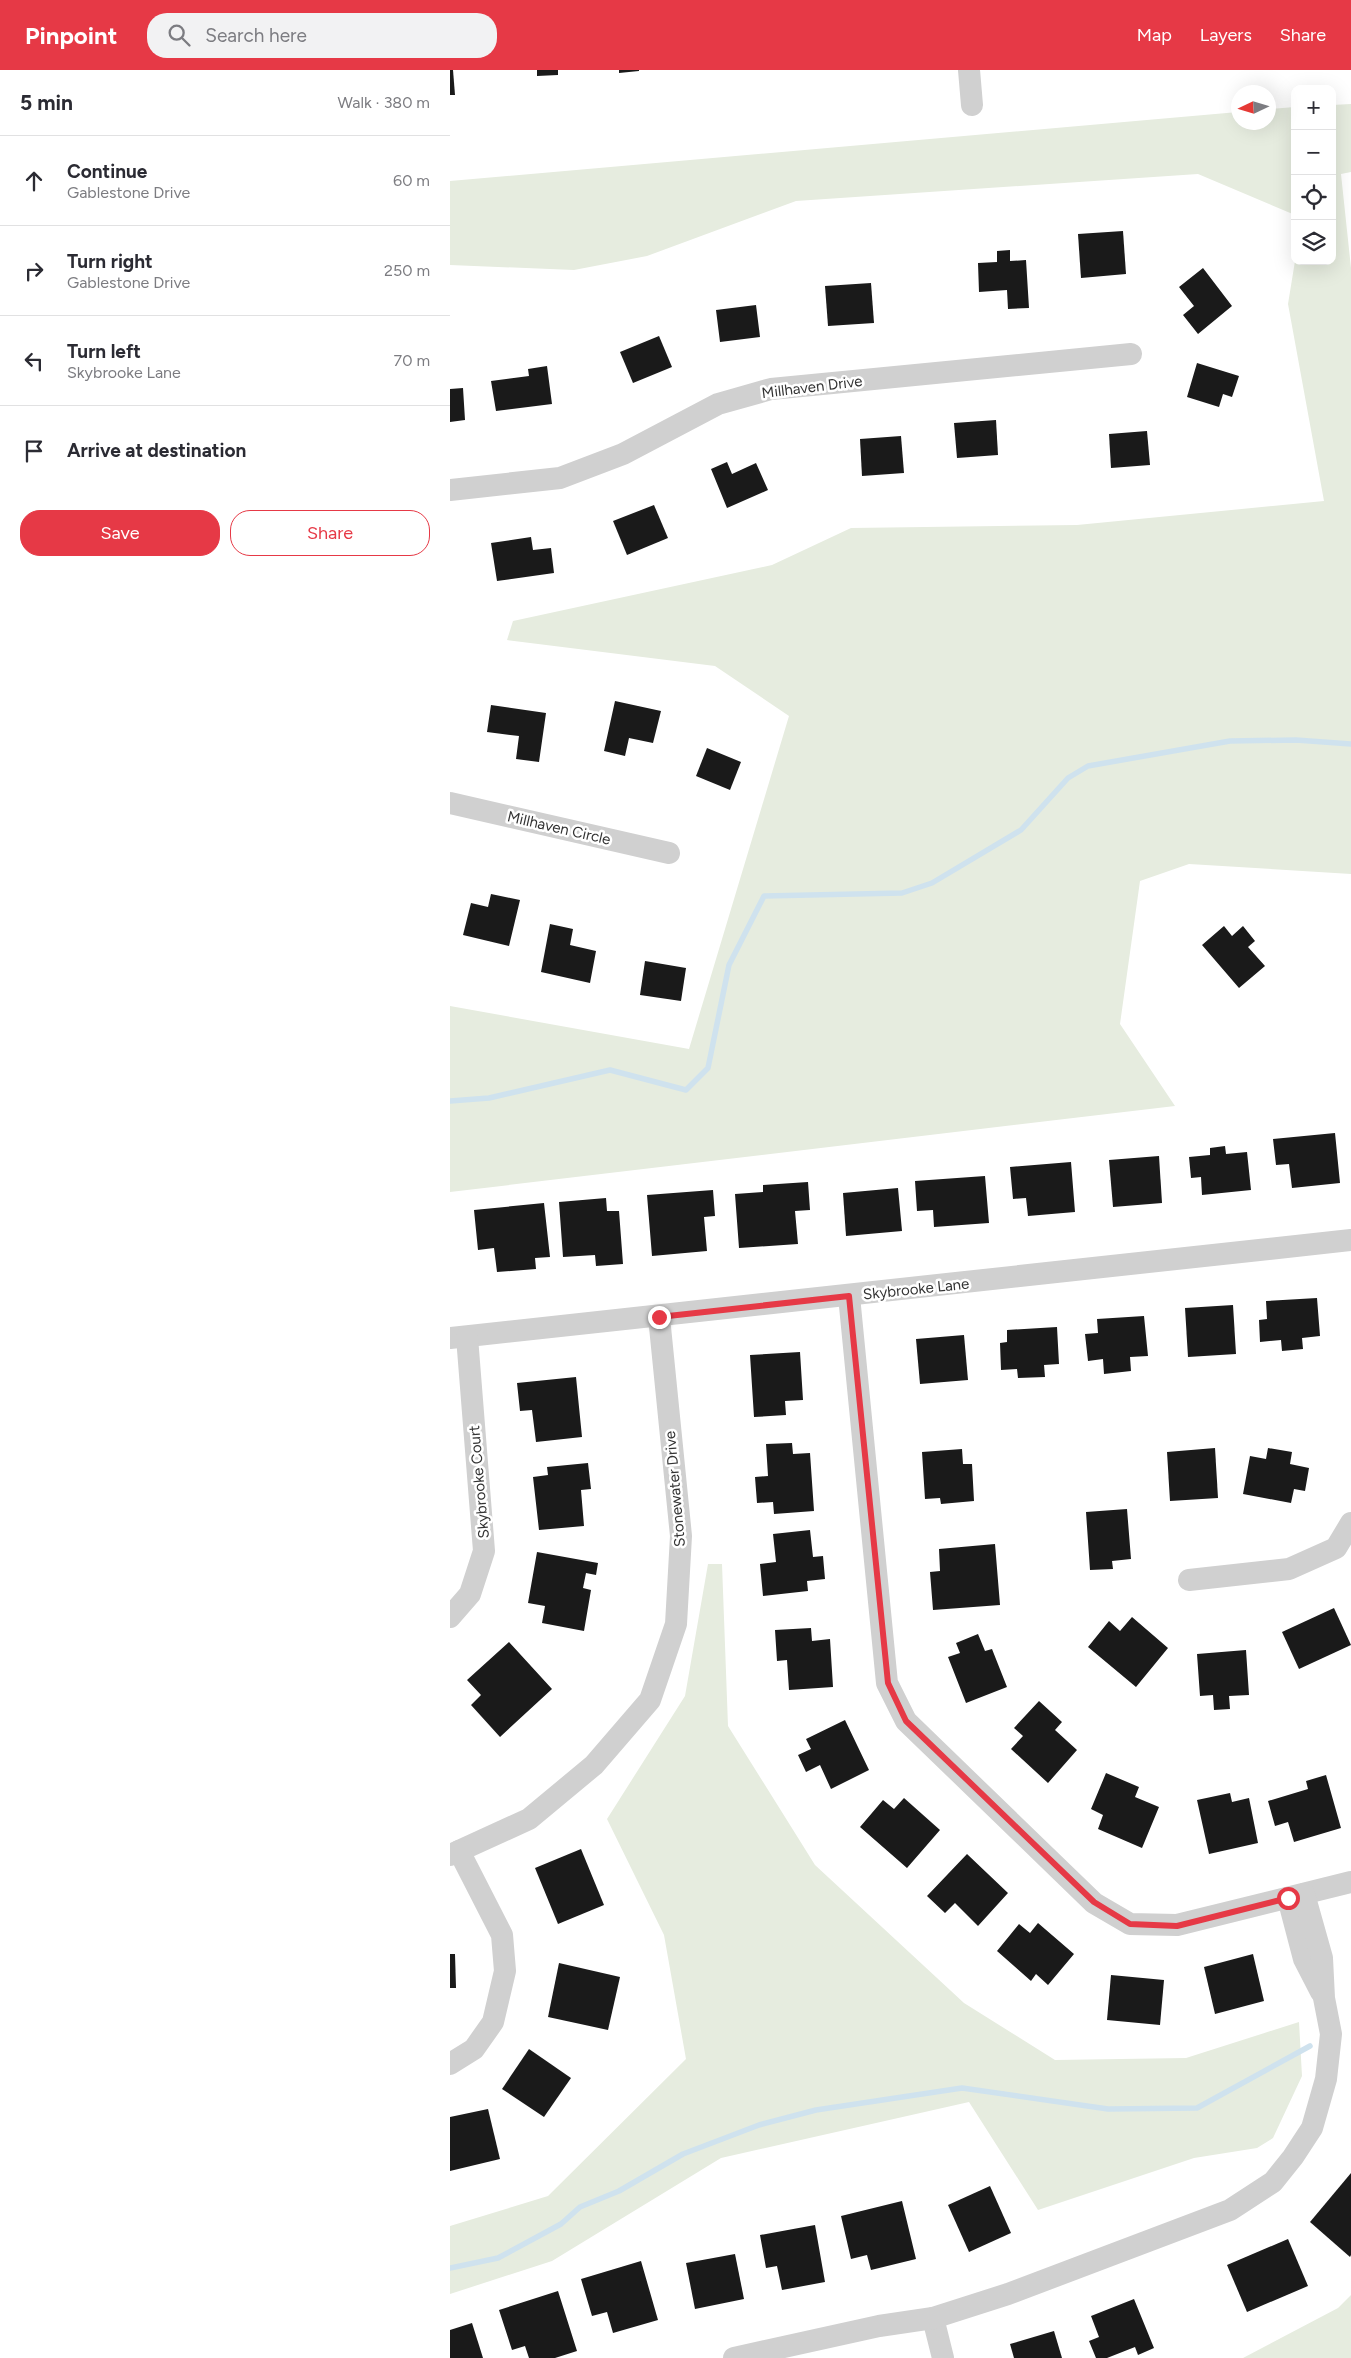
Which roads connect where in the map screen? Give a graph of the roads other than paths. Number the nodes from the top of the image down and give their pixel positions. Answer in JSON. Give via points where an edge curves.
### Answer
{"nodes":[{"id":1,"x":969,"y":70,"type":"edge"},
{"id":2,"x":972,"y":105,"type":"dead end"},
{"id":3,"x":1131,"y":354,"type":"dead end"},
{"id":4,"x":450,"y":490,"type":"edge"},
{"id":5,"x":450,"y":803,"type":"edge"},
{"id":6,"x":669,"y":853,"type":"dead end"},
{"id":7,"x":1351,"y":1240,"type":"edge"},
{"id":8,"x":849,"y":1296,"type":"junction"},
{"id":9,"x":659,"y":1317,"type":"junction"},
{"id":10,"x":459,"y":1338,"type":"edge"},
{"id":11,"x":1351,"y":1523,"type":"edge"},
{"id":12,"x":1189,"y":1580,"type":"dead end"},
{"id":13,"x":450,"y":1617,"type":"edge"},
{"id":14,"x":455,"y":1853,"type":"edge"},
{"id":15,"x":1351,"y":1882,"type":"edge"},
{"id":16,"x":1296,"y":1896,"type":"junction"},
{"id":17,"x":450,"y":2064,"type":"edge"},
{"id":18,"x":933,"y":2318,"type":"junction"},
{"id":19,"x":734,"y":2358,"type":"edge"},
{"id":20,"x":943,"y":2358,"type":"edge"}],
"edges":[{"from":1,"to":2,"type":"street"},
{"from":3,"to":4,"type":"street","name":"Millhaven Drive","via":[[771,389],[718,404],[623,454],[560,478]]},
{"from":5,"to":6,"type":"street","name":"Millhaven Circle"},
{"from":7,"to":8,"type":"street","name":"Skybrooke Lane"},
{"from":8,"to":9,"type":"street","name":"Skybrooke Lane"},
{"from":8,"to":16,"type":"street","via":[[888,1683],[906,1721],[1094,1902],[1130,1924],[1177,1926]]},
{"from":9,"to":10,"type":"street","name":"Skybrooke Lane"},
{"from":9,"to":14,"type":"street","name":"Stonewater Drive","via":[[681,1536],[676,1624],[650,1700],[594,1766],[529,1819]]},
{"from":10,"to":13,"type":"street","name":"Skybrooke Court","via":[[484,1551],[470,1594]]},
{"from":11,"to":12,"type":"street","via":[[1336,1548],[1289,1569]]},
{"from":14,"to":17,"type":"street","via":[[502,1935],[505,1971],[494,2022],[474,2049]]},
{"from":15,"to":16,"type":"street"},
{"from":16,"to":18,"type":"street","via":[[1322,1958],[1324,1998],[1331,2034],[1326,2079],[1312,2128],[1273,2182],[1230,2210],[1008,2294]]},
{"from":18,"to":19,"type":"street","via":[[879,2326]]},
{"from":18,"to":20,"type":"street"}]}
